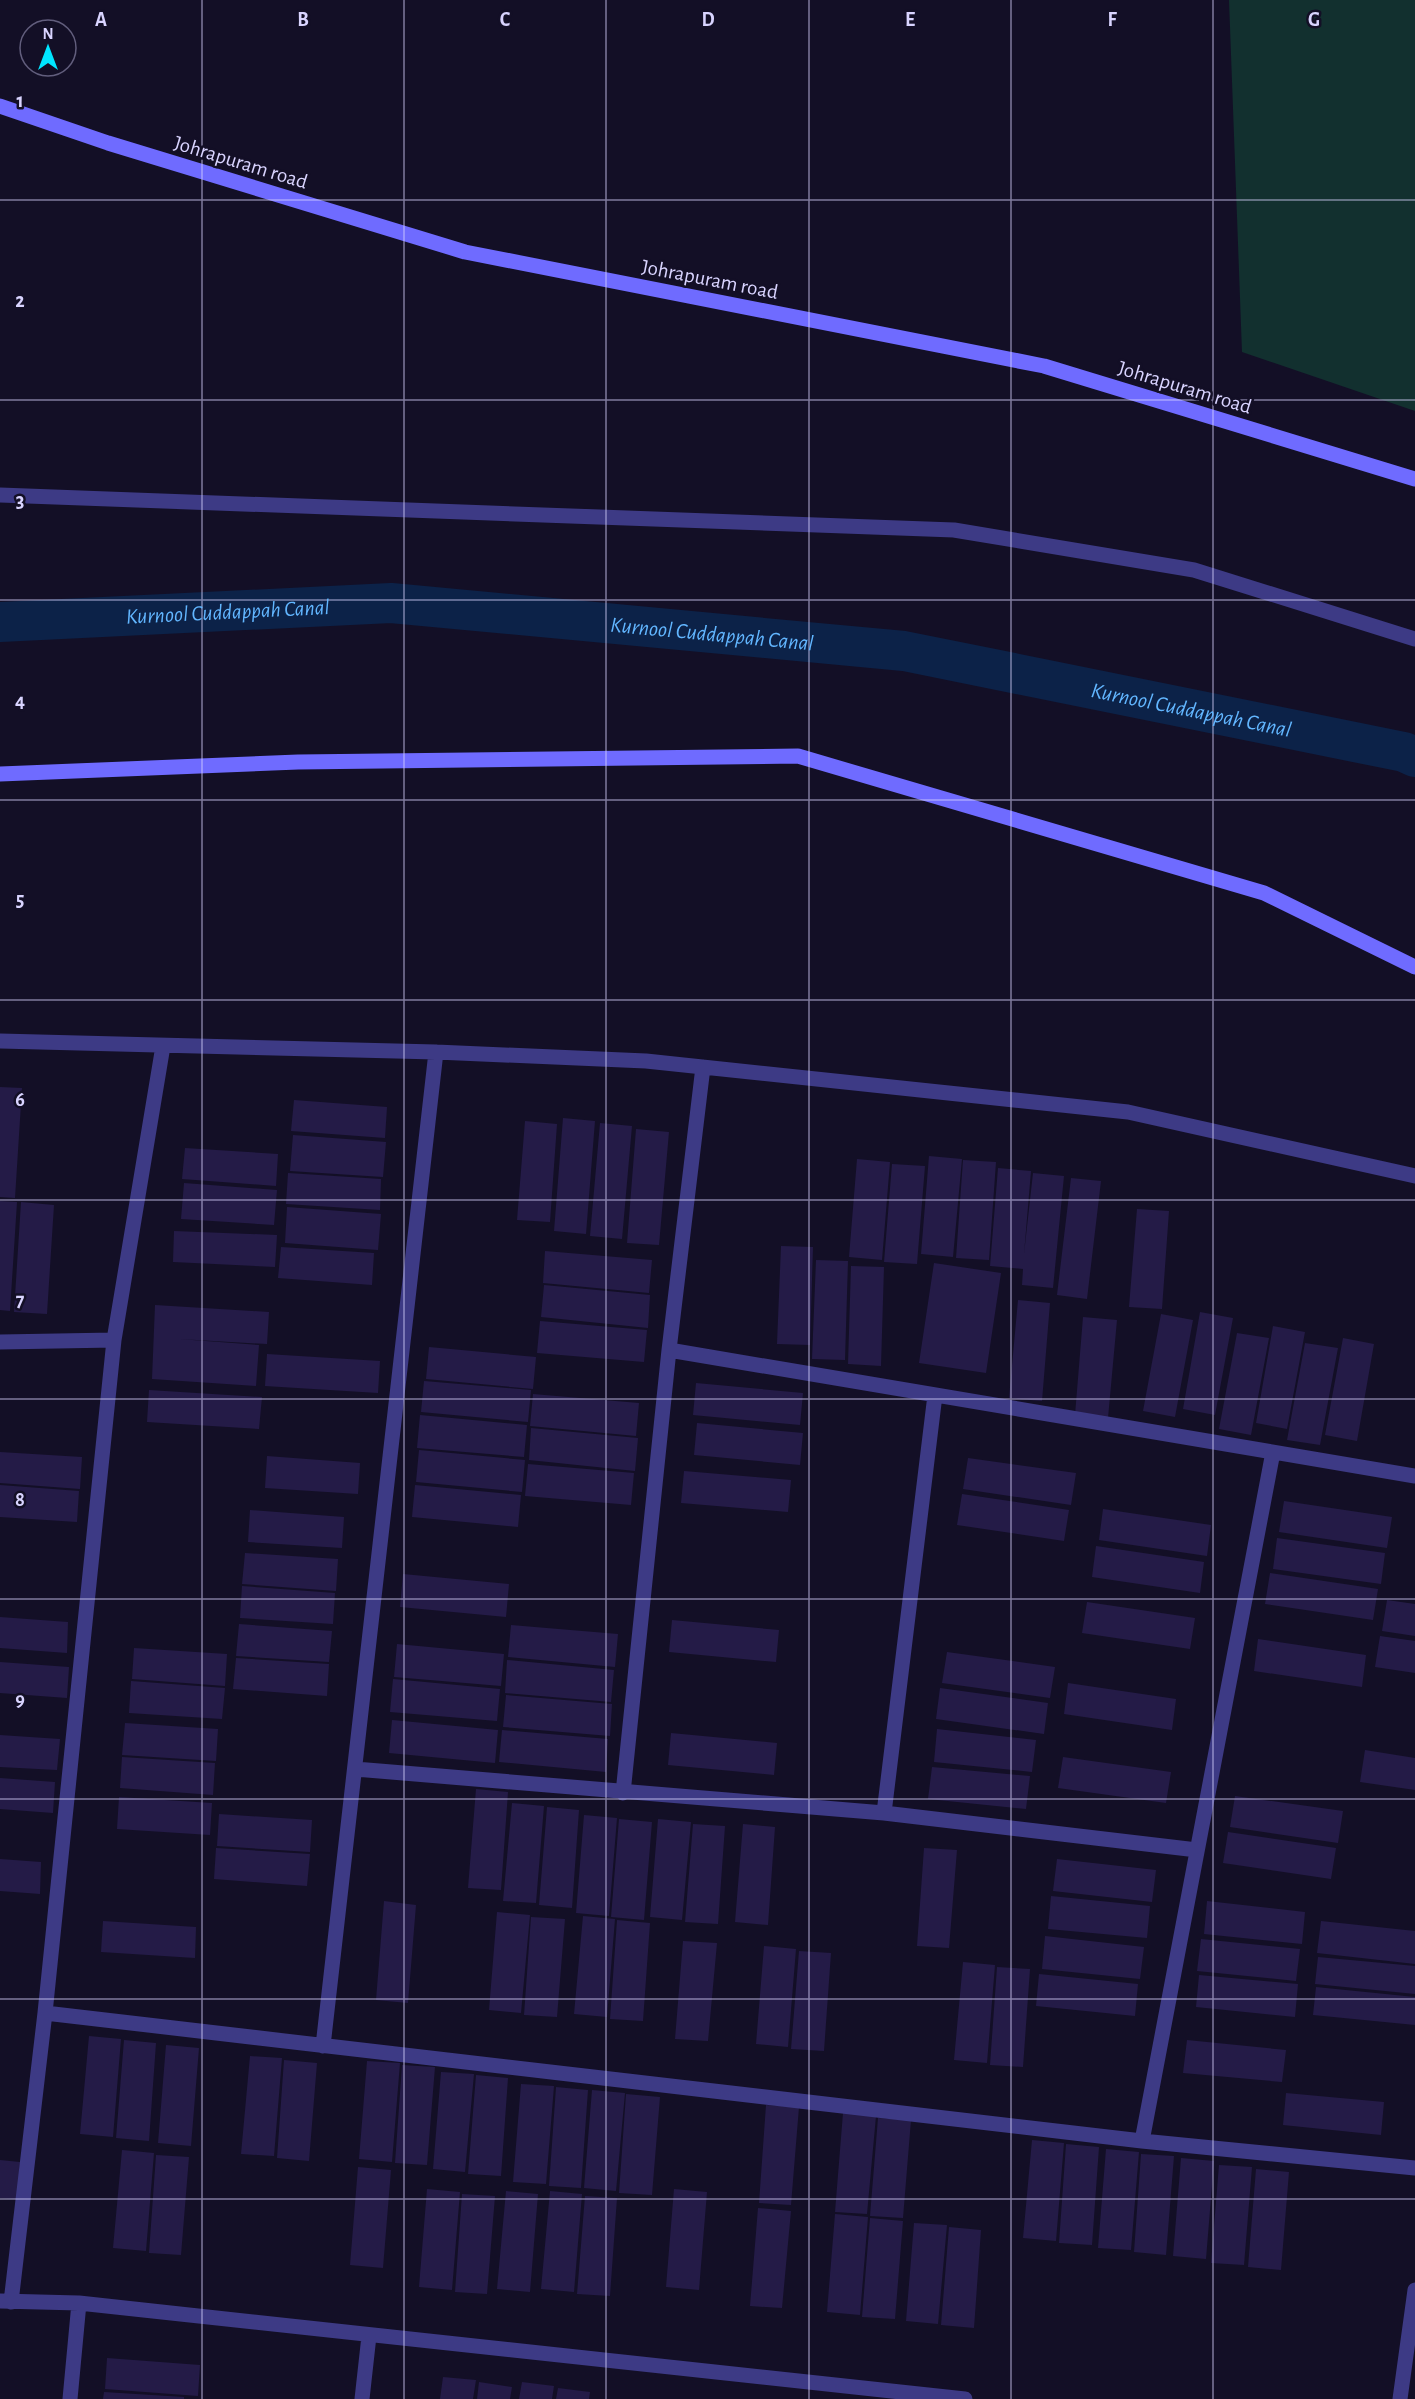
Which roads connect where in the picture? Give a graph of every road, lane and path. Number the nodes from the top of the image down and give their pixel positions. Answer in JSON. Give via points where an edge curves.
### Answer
{"nodes":[{"id":1,"x":0,"y":106,"type":"edge"},
{"id":2,"x":1415,"y":479,"type":"edge"},
{"id":3,"x":0,"y":495,"type":"edge"},
{"id":4,"x":1415,"y":639,"type":"edge"},
{"id":5,"x":0,"y":774,"type":"edge"},
{"id":6,"x":1415,"y":967,"type":"edge"},
{"id":7,"x":0,"y":1041,"type":"edge"},
{"id":8,"x":163,"y":1046,"type":"junction"},
{"id":9,"x":436,"y":1052,"type":"junction"},
{"id":10,"x":703,"y":1067,"type":"junction"},
{"id":11,"x":1415,"y":1176,"type":"edge"},
{"id":12,"x":114,"y":1340,"type":"junction"},
{"id":13,"x":0,"y":1341,"type":"edge"},
{"id":14,"x":669,"y":1350,"type":"junction"},
{"id":15,"x":935,"y":1395,"type":"junction"},
{"id":16,"x":1273,"y":1452,"type":"junction"},
{"id":17,"x":1415,"y":1476,"type":"edge"},
{"id":18,"x":355,"y":1769,"type":"junction"},
{"id":19,"x":623,"y":1793,"type":"junction"},
{"id":20,"x":884,"y":1813,"type":"junction"},
{"id":21,"x":1197,"y":1850,"type":"junction"},
{"id":22,"x":45,"y":2013,"type":"junction"},
{"id":23,"x":323,"y":2046,"type":"junction"},
{"id":24,"x":1142,"y":2141,"type":"junction"},
{"id":25,"x":1415,"y":2168,"type":"edge"},
{"id":26,"x":1415,"y":2290,"type":"edge"},
{"id":27,"x":6,"y":2301,"type":"edge"},
{"id":28,"x":79,"y":2303,"type":"junction"},
{"id":29,"x":369,"y":2336,"type":"junction"},
{"id":30,"x":70,"y":2399,"type":"edge"},
{"id":31,"x":362,"y":2399,"type":"edge"},
{"id":32,"x":965,"y":2399,"type":"edge"},
{"id":33,"x":1400,"y":2399,"type":"edge"}],
"edges":[{"from":1,"to":2,"type":"street","name":"Johrapuram road","via":[[465,252],[1044,366]]},
{"from":3,"to":4,"type":"street","via":[[954,530],[1194,570]]},
{"from":5,"to":6,"type":"street","via":[[298,762],[798,756],[1264,893]]},
{"from":7,"to":8,"type":"street"},
{"from":8,"to":9,"type":"street"},
{"from":8,"to":12,"type":"street"},
{"from":9,"to":10,"type":"street"},
{"from":9,"to":18,"type":"street"},
{"from":10,"to":11,"type":"street","via":[[1128,1112]]},
{"from":10,"to":14,"type":"street"},
{"from":12,"to":13,"type":"street"},
{"from":12,"to":22,"type":"street"},
{"from":14,"to":15,"type":"street"},
{"from":14,"to":19,"type":"street"},
{"from":15,"to":16,"type":"street"},
{"from":15,"to":20,"type":"street"},
{"from":16,"to":17,"type":"street"},
{"from":16,"to":21,"type":"street"},
{"from":18,"to":19,"type":"street"},
{"from":18,"to":23,"type":"street"},
{"from":19,"to":20,"type":"street"},
{"from":20,"to":21,"type":"street"},
{"from":21,"to":24,"type":"street"},
{"from":22,"to":23,"type":"street"},
{"from":22,"to":27,"type":"street"},
{"from":23,"to":24,"type":"street"},
{"from":24,"to":25,"type":"street"},
{"from":26,"to":33,"type":"street"},
{"from":27,"to":28,"type":"street"},
{"from":28,"to":29,"type":"street"},
{"from":28,"to":30,"type":"street"},
{"from":29,"to":31,"type":"street"},
{"from":29,"to":32,"type":"street"}]}
